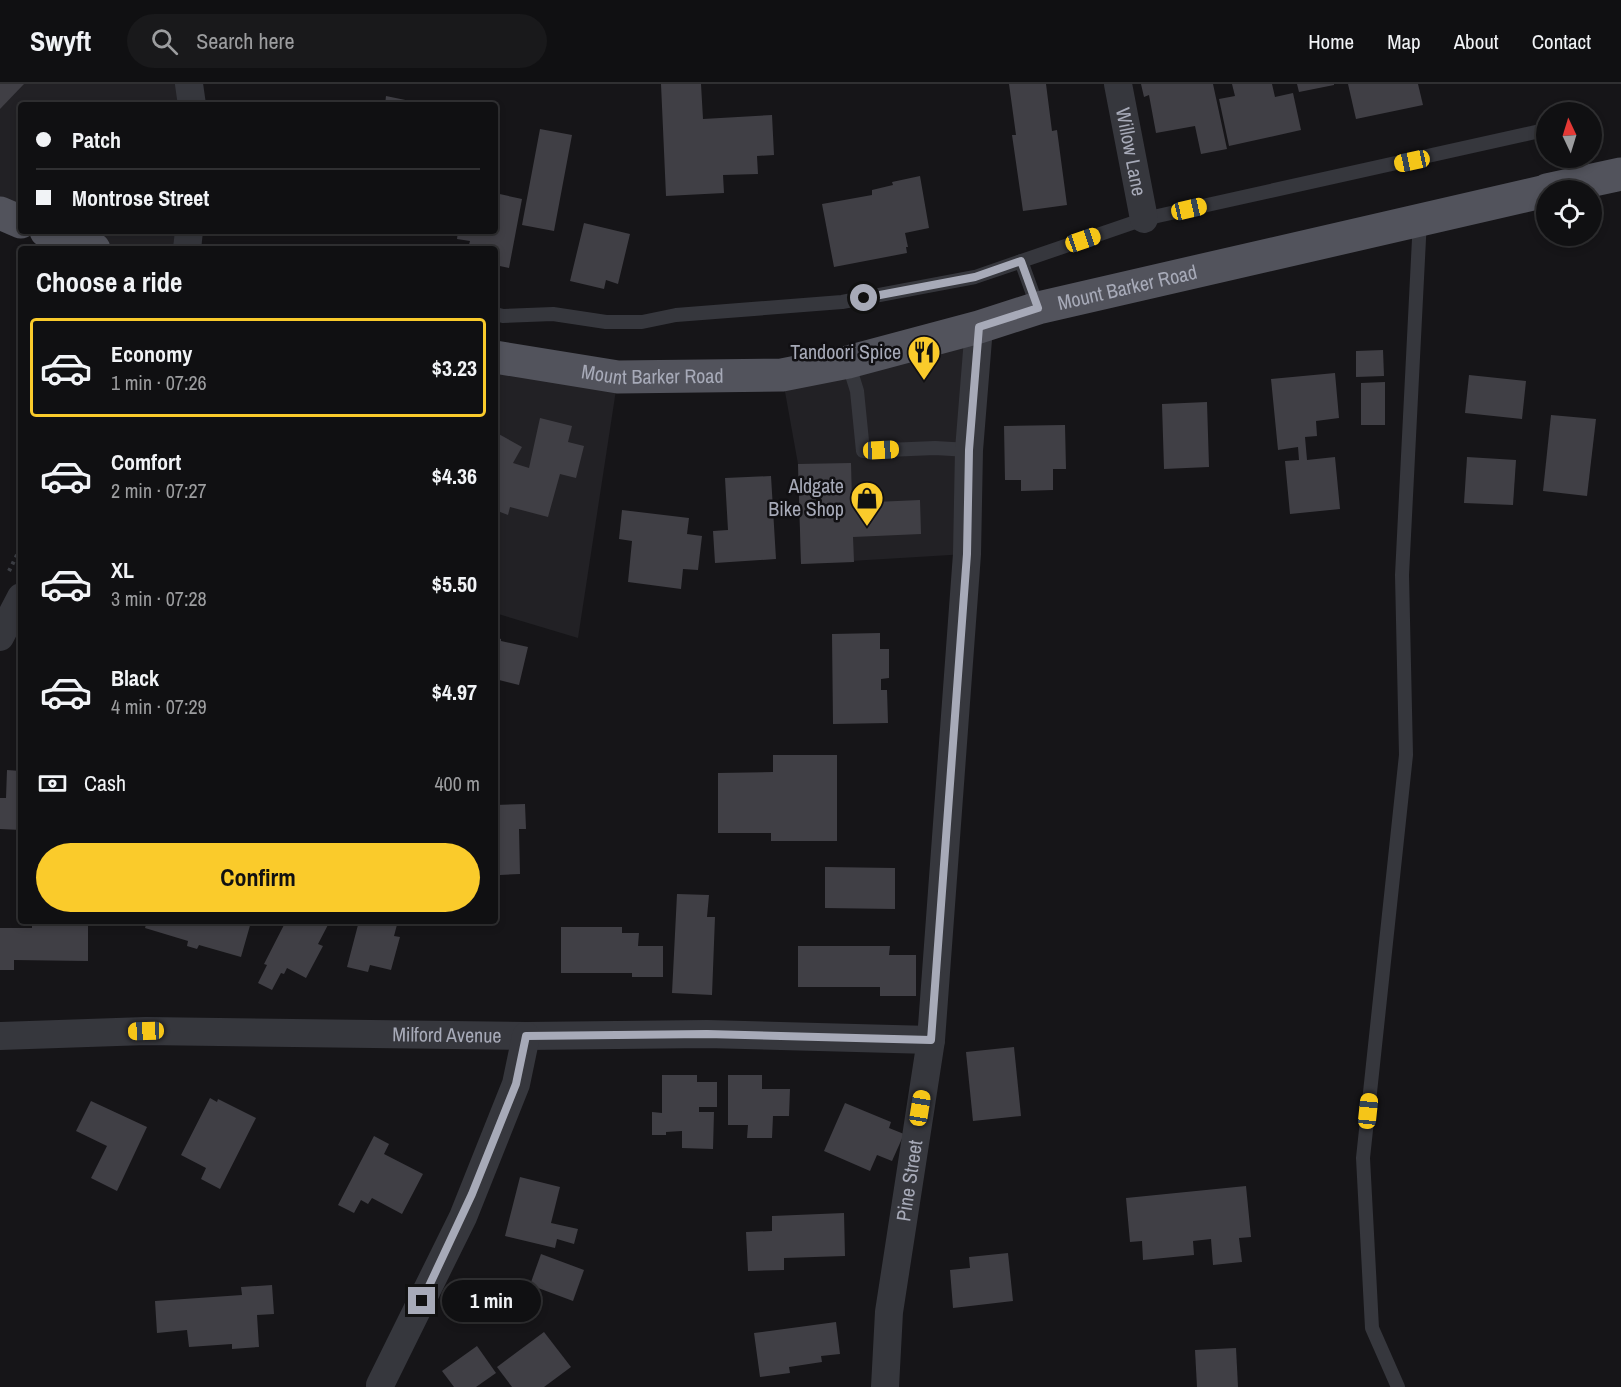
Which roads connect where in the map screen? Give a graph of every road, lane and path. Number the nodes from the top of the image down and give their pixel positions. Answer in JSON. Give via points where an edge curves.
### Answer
{"nodes":[{"id":1,"x":189,"y":84,"type":"edge"},
{"id":2,"x":1118,"y":84,"type":"edge"},
{"id":3,"x":192,"y":102,"type":"edge"},
{"id":4,"x":1536,"y":132,"type":"edge"},
{"id":5,"x":1621,"y":174,"type":"edge"},
{"id":6,"x":1595,"y":180,"type":"edge"},
{"id":7,"x":1536,"y":193,"type":"edge"},
{"id":8,"x":0,"y":213,"type":"edge"},
{"id":9,"x":1144,"y":219,"type":"junction"},
{"id":10,"x":1420,"y":219,"type":"junction"},
{"id":11,"x":18,"y":221,"type":"edge"},
{"id":12,"x":54,"y":234,"type":"edge"},
{"id":13,"x":86,"y":246,"type":"edge"},
{"id":14,"x":1021,"y":261,"type":"junction"},
{"id":15,"x":1038,"y":308,"type":"junction"},
{"id":16,"x":498,"y":315,"type":"edge"},
{"id":17,"x":979,"y":327,"type":"junction"},
{"id":18,"x":498,"y":357,"type":"edge"},
{"id":19,"x":848,"y":362,"type":"junction"},
{"id":20,"x":969,"y":450,"type":"junction"},
{"id":21,"x":18,"y":562,"type":"edge"},
{"id":22,"x":13,"y":587,"type":"edge"},
{"id":23,"x":0,"y":637,"type":"edge"},
{"id":24,"x":0,"y":1036,"type":"edge"},
{"id":25,"x":526,"y":1036,"type":"junction"},
{"id":26,"x":931,"y":1040,"type":"junction"},
{"id":27,"x":380,"y":1385,"type":"dead end"},
{"id":28,"x":885,"y":1387,"type":"edge"},
{"id":29,"x":1398,"y":1387,"type":"edge"}],
"edges":[{"from":1,"to":3,"type":"street"},
{"from":2,"to":9,"type":"street","name":"Willow Lane"},
{"from":4,"to":9,"type":"lane"},
{"from":5,"to":6,"type":"main road","name":"Mount Barker Road"},
{"from":7,"to":10,"type":"main road","name":"Mount Barker Road"},
{"from":8,"to":11,"type":"main road"},
{"from":9,"to":14,"type":"lane"},
{"from":10,"to":15,"type":"main road","name":"Mount Barker Road"},
{"from":10,"to":29,"type":"lane","via":[[1401,575],[1406,755],[1363,1158],[1372,1328]]},
{"from":12,"to":13,"type":"main road"},
{"from":14,"to":15,"type":"lane"},
{"from":14,"to":16,"type":"lane","via":[[975,277],[842,302],[676,315],[642,322],[606,322],[553,314]]},
{"from":15,"to":17,"type":"main road","name":"Mount Barker Road"},
{"from":17,"to":19,"type":"main road","name":"Mount Barker Road"},
{"from":17,"to":20,"type":"street","name":"Pine Street"},
{"from":18,"to":19,"type":"main road","name":"Mount Barker Road","via":[[618,377],[782,375]]},
{"from":19,"to":20,"type":"lane","via":[[857,391],[863,451]]},
{"from":20,"to":26,"type":"street","name":"Pine Street","via":[[966,566]]},
{"from":21,"to":22,"type":"path"},
{"from":22,"to":23,"type":"street"},
{"from":24,"to":25,"type":"street","name":"Milford Avenue","via":[[146,1031]]},
{"from":25,"to":26,"type":"street","name":"Milford Avenue","via":[[707,1034]]},
{"from":25,"to":27,"type":"street","via":[[516,1084],[463,1216]]},
{"from":26,"to":28,"type":"street","name":"Pine Street","via":[[889,1312]]}]}
